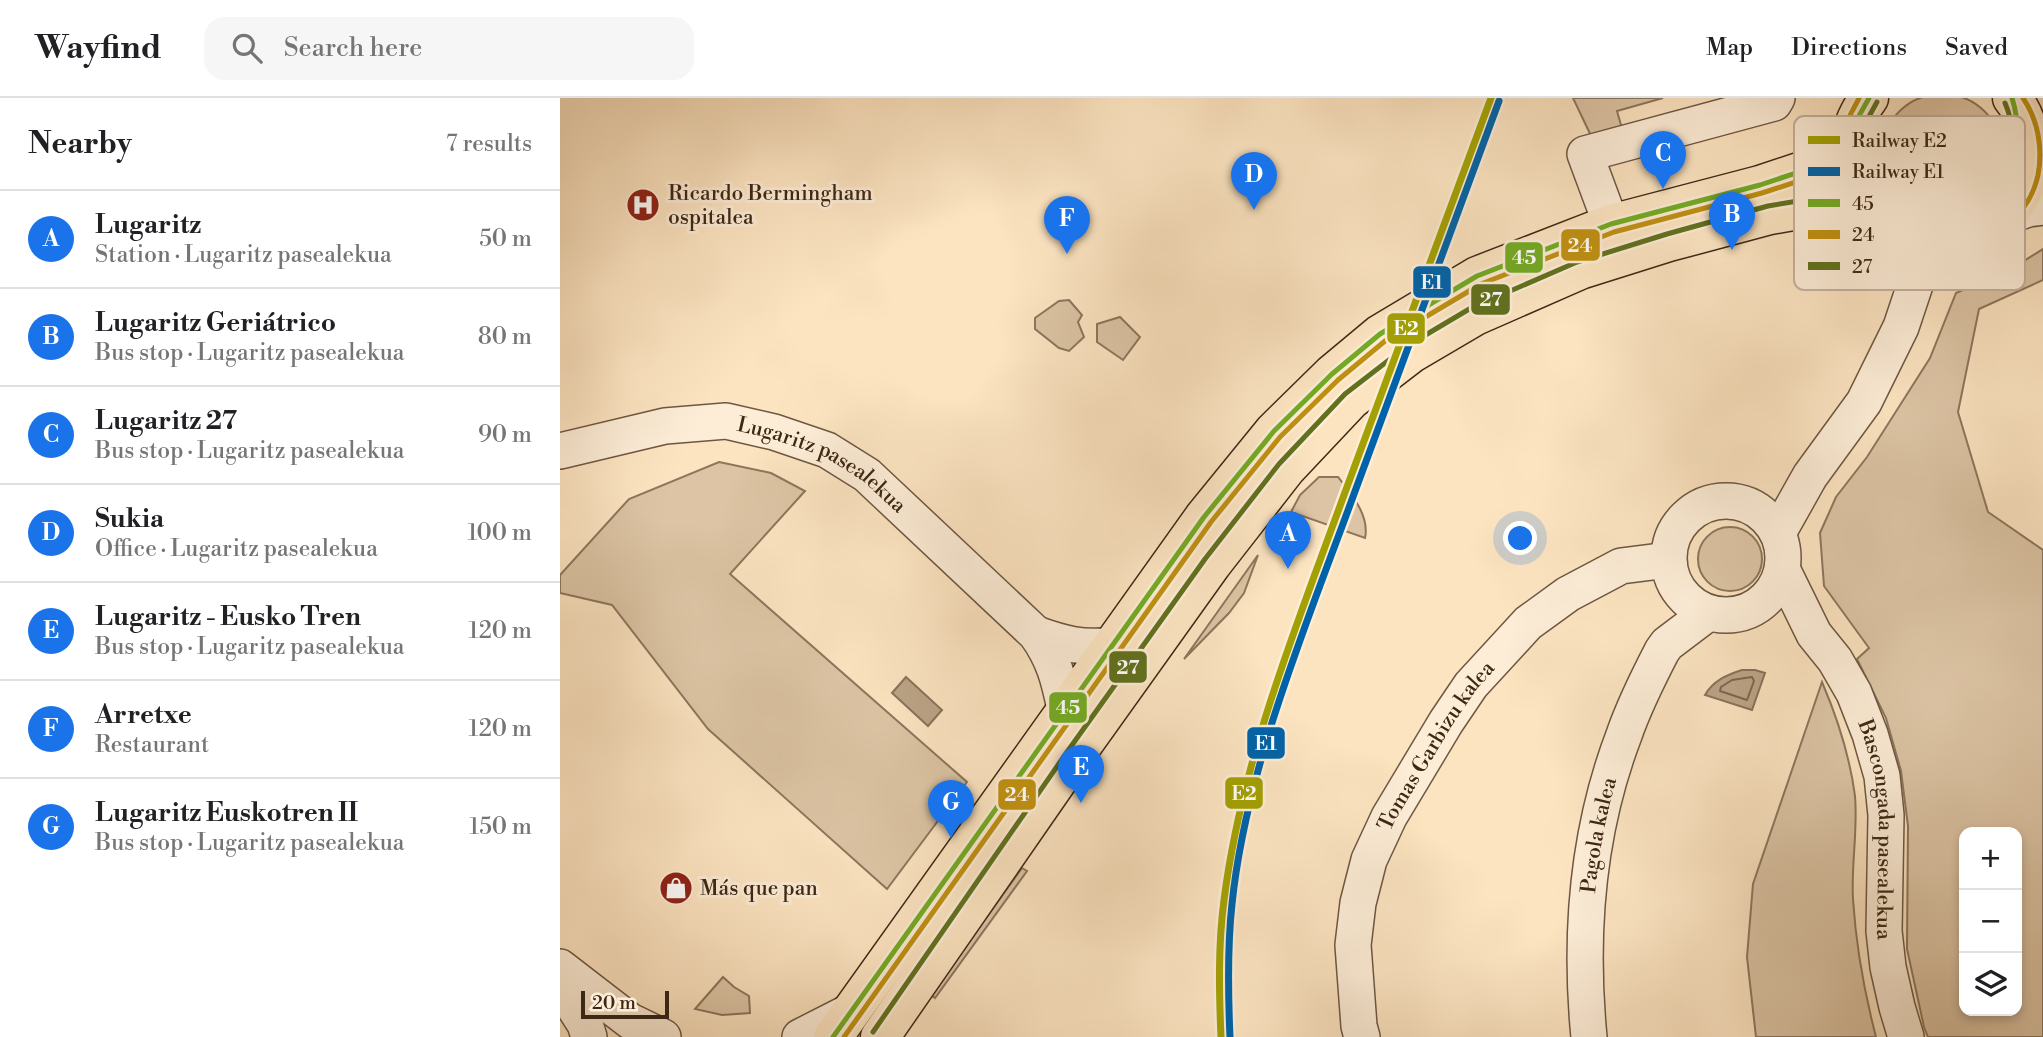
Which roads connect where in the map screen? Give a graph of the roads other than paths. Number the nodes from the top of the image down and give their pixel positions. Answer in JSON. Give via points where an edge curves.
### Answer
{"nodes":[{"id":1,"x":1777,"y":98,"type":"edge"},
{"id":2,"x":1870,"y":98,"type":"edge"},
{"id":3,"x":2012,"y":98,"type":"edge"},
{"id":4,"x":1858,"y":116,"type":"edge"},
{"id":5,"x":2023,"y":116,"type":"edge"},
{"id":6,"x":2025,"y":120,"type":"edge"},
{"id":7,"x":2036,"y":143,"type":"edge"},
{"id":8,"x":1794,"y":174,"type":"edge"},
{"id":9,"x":2025,"y":186,"type":"edge"},
{"id":10,"x":2043,"y":207,"type":"edge"},
{"id":11,"x":2025,"y":210,"type":"edge"},
{"id":12,"x":1794,"y":211,"type":"edge"},
{"id":13,"x":1611,"y":224,"type":"junction"},
{"id":14,"x":1913,"y":290,"type":"edge"},
{"id":15,"x":560,"y":451,"type":"edge"},
{"id":16,"x":1810,"y":476,"type":"junction"},
{"id":17,"x":1751,"y":506,"type":"junction"},
{"id":18,"x":1779,"y":533,"type":"junction"},
{"id":19,"x":1668,"y":560,"type":"junction"},
{"id":20,"x":1783,"y":571,"type":"junction"},
{"id":21,"x":1679,"y":592,"type":"junction"},
{"id":22,"x":1708,"y":613,"type":"junction"},
{"id":23,"x":1746,"y":613,"type":"junction"},
{"id":24,"x":1037,"y":634,"type":"junction"},
{"id":25,"x":1814,"y":634,"type":"junction"},
{"id":26,"x":1667,"y":644,"type":"junction"},
{"id":27,"x":1112,"y":645,"type":"junction"},
{"id":28,"x":1065,"y":709,"type":"junction"},
{"id":29,"x":560,"y":967,"type":"edge"},
{"id":30,"x":575,"y":987,"type":"edge"},
{"id":31,"x":843,"y":1023,"type":"edge"},
{"id":32,"x":627,"y":1032,"type":"edge"},
{"id":33,"x":589,"y":1037,"type":"edge"},
{"id":34,"x":663,"y":1037,"type":"edge"},
{"id":35,"x":800,"y":1037,"type":"edge"},
{"id":36,"x":880,"y":1037,"type":"edge"},
{"id":37,"x":1362,"y":1037,"type":"edge"},
{"id":38,"x":1589,"y":1037,"type":"edge"},
{"id":39,"x":1906,"y":1037,"type":"edge"}],
"edges":[{"from":1,"to":13,"type":"street","via":[[1774,103],[1585,154]]},
{"from":2,"to":4,"type":"main road"},
{"from":3,"to":5,"type":"main road"},
{"from":6,"to":7,"type":"main road"},
{"from":7,"to":9,"type":"main road"},
{"from":8,"to":13,"type":"main road"},
{"from":10,"to":11,"type":"street"},
{"from":12,"to":36,"type":"main road","via":[[1668,242],[1580,270],[1475,316],[1412,353],[1352,400],[1286,469],[1212,564]]},
{"from":13,"to":27,"type":"main road","via":[[1477,276],[1380,334],[1332,374],[1273,431]]},
{"from":14,"to":16,"type":"street","via":[[1901,327],[1864,402]]},
{"from":15,"to":24,"type":"street","name":"Lugaritz pasealekua","via":[[665,426],[726,421],[827,450],[867,475]]},
{"from":16,"to":17,"type":"street"},
{"from":16,"to":18,"type":"street"},
{"from":17,"to":18,"type":"street"},
{"from":17,"to":19,"type":"street","via":[[1712,502],[1695,510],[1680,523]]},
{"from":18,"to":20,"type":"street"},
{"from":19,"to":21,"type":"street"},
{"from":19,"to":37,"type":"street","name":"Tomas Garbizu kalea","via":[[1621,566],[1568,594],[1528,623],[1471,685],[1446,722],[1369,860],[1353,945]]},
{"from":20,"to":23,"type":"street","via":[[1775,589]]},
{"from":20,"to":25,"type":"street","name":"Bascongada pasealekua"},
{"from":21,"to":22,"type":"street"},
{"from":21,"to":26,"type":"street","name":"Pagola kalea"},
{"from":22,"to":23,"type":"street"},
{"from":22,"to":26,"type":"street","name":"Pagola kalea"},
{"from":23,"to":25,"type":"street","name":"Bascongada pasealekua","via":[[1768,615]]},
{"from":24,"to":27,"type":"street","via":[[1090,648]]},
{"from":24,"to":28,"type":"street","via":[[1056,668]]},
{"from":25,"to":39,"type":"street","name":"Bascongada pasealekua","via":[[1854,693],[1882,776],[1884,931]]},
{"from":26,"to":38,"type":"street","name":"Pagola kalea","via":[[1624,733],[1590,862],[1584,951]]},
{"from":27,"to":28,"type":"main road"},
{"from":28,"to":31,"type":"main road"},
{"from":29,"to":30,"type":"street"},
{"from":30,"to":32,"type":"street"},
{"from":30,"to":33,"type":"street"},
{"from":31,"to":35,"type":"street"},
{"from":32,"to":34,"type":"street"}]}
